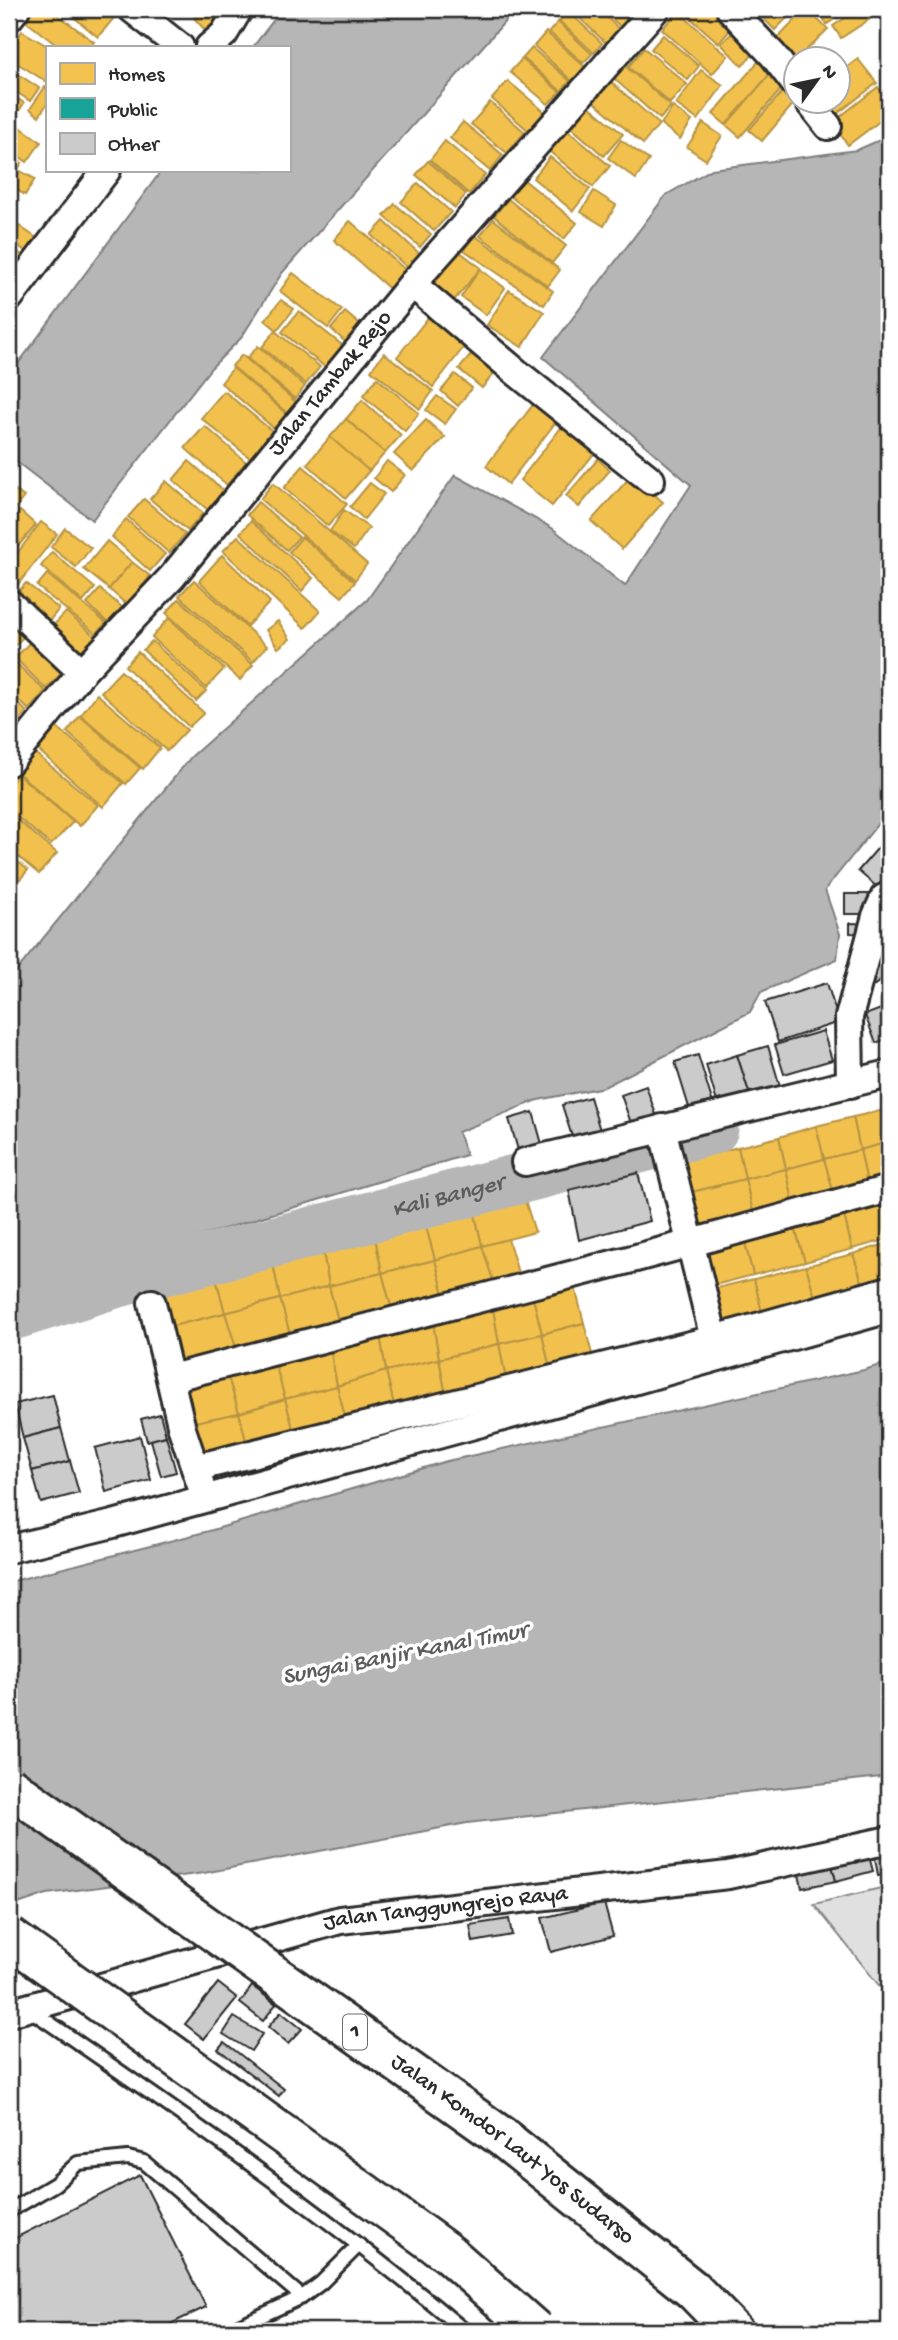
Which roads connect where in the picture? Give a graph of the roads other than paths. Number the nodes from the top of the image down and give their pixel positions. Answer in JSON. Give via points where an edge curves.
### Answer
{"nodes":[{"id":1,"x":16,"y":9,"type":"edge"},
{"id":2,"x":132,"y":9,"type":"edge"},
{"id":3,"x":239,"y":9,"type":"edge"},
{"id":4,"x":656,"y":9,"type":"edge"},
{"id":5,"x":730,"y":9,"type":"edge"},
{"id":6,"x":9,"y":18,"type":"edge"},
{"id":7,"x":179,"y":46,"type":"edge"},
{"id":8,"x":210,"y":46,"type":"edge"},
{"id":9,"x":782,"y":67,"type":"edge"},
{"id":10,"x":820,"y":116,"type":"edge"},
{"id":11,"x":828,"y":126,"type":"dead end"},
{"id":12,"x":105,"y":172,"type":"edge"},
{"id":13,"x":412,"y":284,"type":"junction"},
{"id":14,"x":9,"y":298,"type":"edge"},
{"id":15,"x":651,"y":480,"type":"dead end"},
{"id":16,"x":9,"y":603,"type":"edge"},
{"id":17,"x":82,"y":672,"type":"junction"},
{"id":18,"x":9,"y":762,"type":"edge"},
{"id":19,"x":884,"y":898,"type":"dead end"},
{"id":20,"x":889,"y":1074,"type":"edge"},
{"id":21,"x":850,"y":1084,"type":"junction"},
{"id":22,"x":662,"y":1128,"type":"junction"},
{"id":23,"x":525,"y":1161,"type":"dead end"},
{"id":24,"x":889,"y":1189,"type":"edge"},
{"id":25,"x":690,"y":1243,"type":"junction"},
{"id":26,"x":889,"y":1290,"type":"edge"},
{"id":27,"x":152,"y":1303,"type":"dead end"},
{"id":28,"x":889,"y":1309,"type":"edge"},
{"id":29,"x":716,"y":1348,"type":"junction"},
{"id":30,"x":171,"y":1378,"type":"junction"},
{"id":31,"x":195,"y":1468,"type":"junction"},
{"id":32,"x":205,"y":1498,"type":"junction"},
{"id":33,"x":9,"y":1549,"type":"edge"},
{"id":34,"x":9,"y":1786,"type":"edge"},
{"id":35,"x":889,"y":1840,"type":"edge"},
{"id":36,"x":9,"y":1937,"type":"edge"},
{"id":37,"x":19,"y":2011,"type":"edge"},
{"id":38,"x":9,"y":2211,"type":"edge"},
{"id":39,"x":359,"y":2245,"type":"junction"},
{"id":40,"x":302,"y":2297,"type":"junction"},
{"id":41,"x":228,"y":2331,"type":"edge"},
{"id":42,"x":464,"y":2331,"type":"edge"},
{"id":43,"x":536,"y":2331,"type":"edge"},
{"id":44,"x":733,"y":2331,"type":"edge"}],
"edges":[{"from":1,"to":6,"type":"street"},
{"from":2,"to":7,"type":"street"},
{"from":3,"to":8,"type":"street","via":[[224,34]]},
{"from":4,"to":13,"type":"street","name":"Jalan Tambak Rejo"},
{"from":5,"to":9,"type":"street"},
{"from":10,"to":11,"type":"street"},
{"from":12,"to":14,"type":"street"},
{"from":13,"to":15,"type":"street"},
{"from":13,"to":17,"type":"street","name":"Jalan Tambak Rejo","via":[[172,578]]},
{"from":16,"to":17,"type":"street"},
{"from":17,"to":18,"type":"street","name":"Jalan Tambak Rejo"},
{"from":19,"to":21,"type":"street","via":[[849,1017]]},
{"from":20,"to":21,"type":"street"},
{"from":21,"to":22,"type":"street"},
{"from":22,"to":23,"type":"street"},
{"from":22,"to":25,"type":"street"},
{"from":24,"to":25,"type":"street"},
{"from":25,"to":29,"type":"street"},
{"from":25,"to":30,"type":"street"},
{"from":26,"to":29,"type":"street"},
{"from":27,"to":30,"type":"street"},
{"from":28,"to":29,"type":"street"},
{"from":29,"to":31,"type":"street"},
{"from":29,"to":32,"type":"street"},
{"from":30,"to":31,"type":"street"},
{"from":31,"to":32,"type":"street"},
{"from":32,"to":33,"type":"street"},
{"from":34,"to":44,"type":"highway","name":"Jalan Komdor Laut Yos Sudarso","number":"1","bridge":true,"via":[[502,2137],[693,2290]]},
{"from":35,"to":37,"type":"street","name":"Jalan Tanggungrejo Raya","via":[[728,1875],[340,1920]]},
{"from":36,"to":43,"type":"highway","bridge":true,"via":[[449,2253]]},
{"from":37,"to":39,"type":"lane","via":[[242,2157]]},
{"from":38,"to":40,"type":"lane","via":[[55,2184],[78,2163],[128,2158],[144,2162]]},
{"from":39,"to":40,"type":"lane"},
{"from":39,"to":42,"type":"lane"},
{"from":40,"to":41,"type":"lane"}]}
